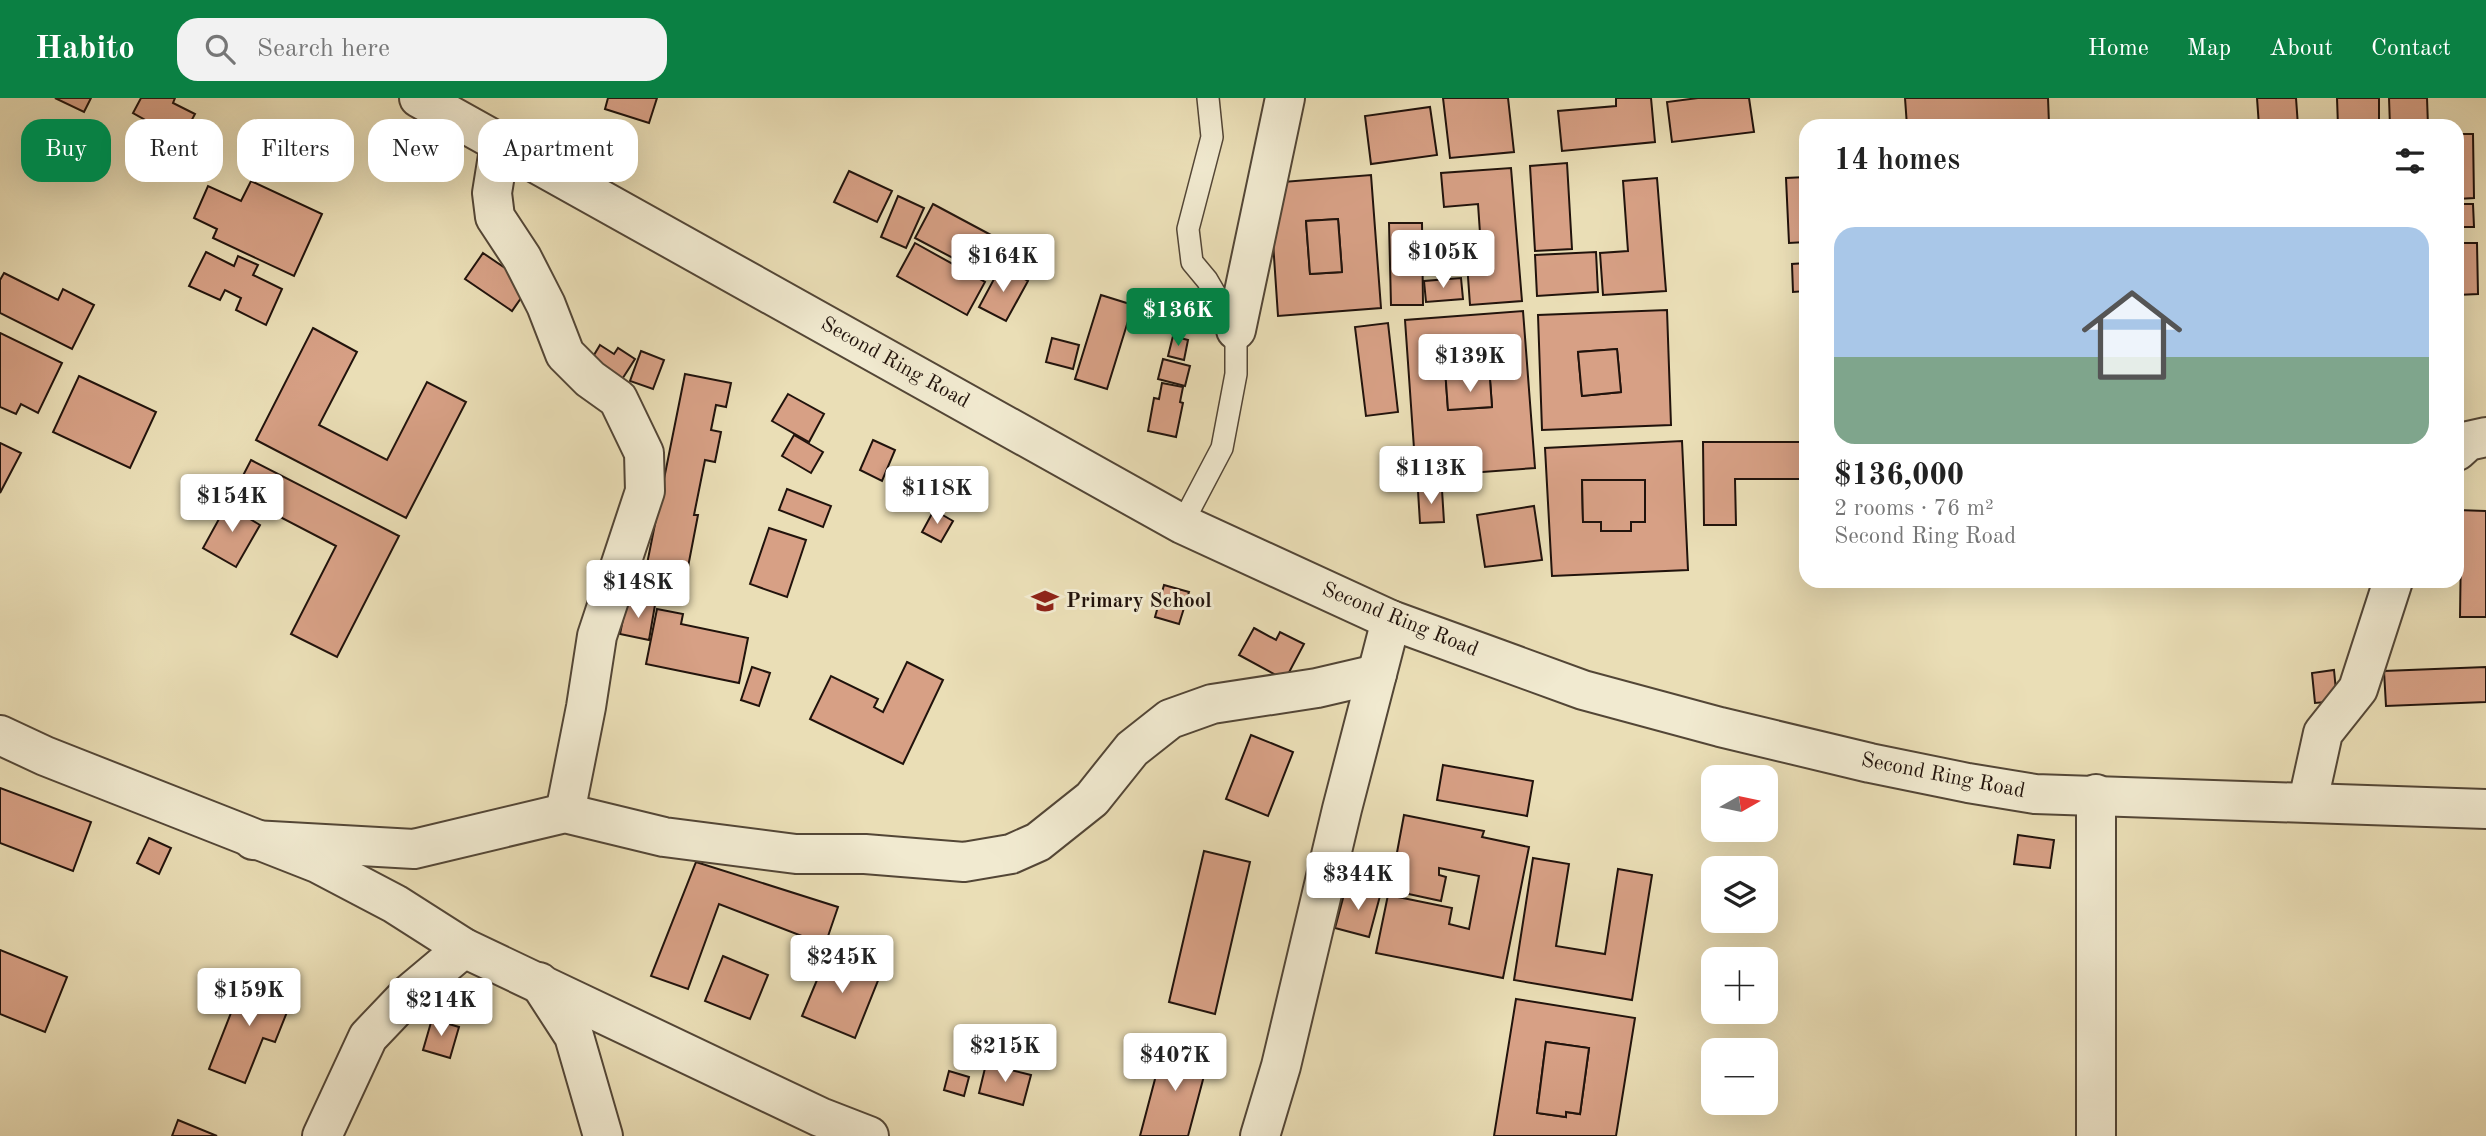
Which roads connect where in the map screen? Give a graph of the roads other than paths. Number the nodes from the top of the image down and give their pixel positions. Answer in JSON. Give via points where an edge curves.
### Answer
{"nodes":[{"id":1,"x":419,"y":98,"type":"edge"},
{"id":2,"x":1208,"y":98,"type":"edge"},
{"id":3,"x":1285,"y":98,"type":"edge"},
{"id":4,"x":478,"y":131,"type":"edge"},
{"id":5,"x":494,"y":182,"type":"edge"},
{"id":6,"x":570,"y":182,"type":"edge"},
{"id":7,"x":1236,"y":330,"type":"junction"},
{"id":8,"x":2486,"y":436,"type":"edge"},
{"id":9,"x":2464,"y":444,"type":"edge"},
{"id":10,"x":1182,"y":524,"type":"junction"},
{"id":11,"x":2391,"y":588,"type":"edge"},
{"id":12,"x":1391,"y":620,"type":"junction"},
{"id":13,"x":1377,"y":674,"type":"junction"},
{"id":14,"x":0,"y":735,"type":"edge"},
{"id":15,"x":2096,"y":794,"type":"junction"},
{"id":16,"x":2308,"y":801,"type":"junction"},
{"id":17,"x":2486,"y":809,"type":"edge"},
{"id":18,"x":565,"y":813,"type":"junction"},
{"id":19,"x":253,"y":840,"type":"junction"},
{"id":20,"x":464,"y":948,"type":"junction"},
{"id":21,"x":540,"y":982,"type":"junction"},
{"id":22,"x":323,"y":1136,"type":"edge"},
{"id":23,"x":603,"y":1136,"type":"edge"},
{"id":24,"x":869,"y":1136,"type":"edge"},
{"id":25,"x":1260,"y":1136,"type":"edge"},
{"id":26,"x":2096,"y":1136,"type":"edge"}],
"edges":[{"from":1,"to":4,"type":"street","name":"Second Ring Road"},
{"from":2,"to":7,"type":"lane","via":[[1212,137],[1188,229],[1192,262]]},
{"from":3,"to":7,"type":"street"},
{"from":5,"to":18,"type":"street","via":[[495,217],[522,258],[565,354],[618,399],[644,453],[645,491],[597,636]]},
{"from":6,"to":10,"type":"street","name":"Second Ring Road"},
{"from":7,"to":10,"type":"lane","via":[[1236,374],[1222,448]]},
{"from":8,"to":9,"type":"street"},
{"from":10,"to":12,"type":"street","name":"Second Ring Road"},
{"from":11,"to":16,"type":"street","via":[[2358,689],[2323,733]]},
{"from":12,"to":13,"type":"street"},
{"from":12,"to":15,"type":"street","name":"Second Ring Road","via":[[1583,690],[1720,727],[1968,783],[2035,794]]},
{"from":13,"to":18,"type":"street","via":[[1212,704],[1170,719],[1132,749],[1092,799],[1038,842],[1011,854],[964,862],[865,853],[796,854],[664,837]]},
{"from":13,"to":25,"type":"street"},
{"from":14,"to":19,"type":"street"},
{"from":15,"to":16,"type":"street","name":"Second Ring Road"},
{"from":15,"to":26,"type":"street"},
{"from":16,"to":17,"type":"street","name":"Second Ring Road"},
{"from":18,"to":19,"type":"street","via":[[414,849]]},
{"from":19,"to":20,"type":"street","via":[[317,863],[395,904]]},
{"from":20,"to":21,"type":"street"},
{"from":20,"to":22,"type":"street","via":[[408,995],[368,1038]]},
{"from":21,"to":23,"type":"street","via":[[574,1035]]},
{"from":21,"to":24,"type":"street"}]}
